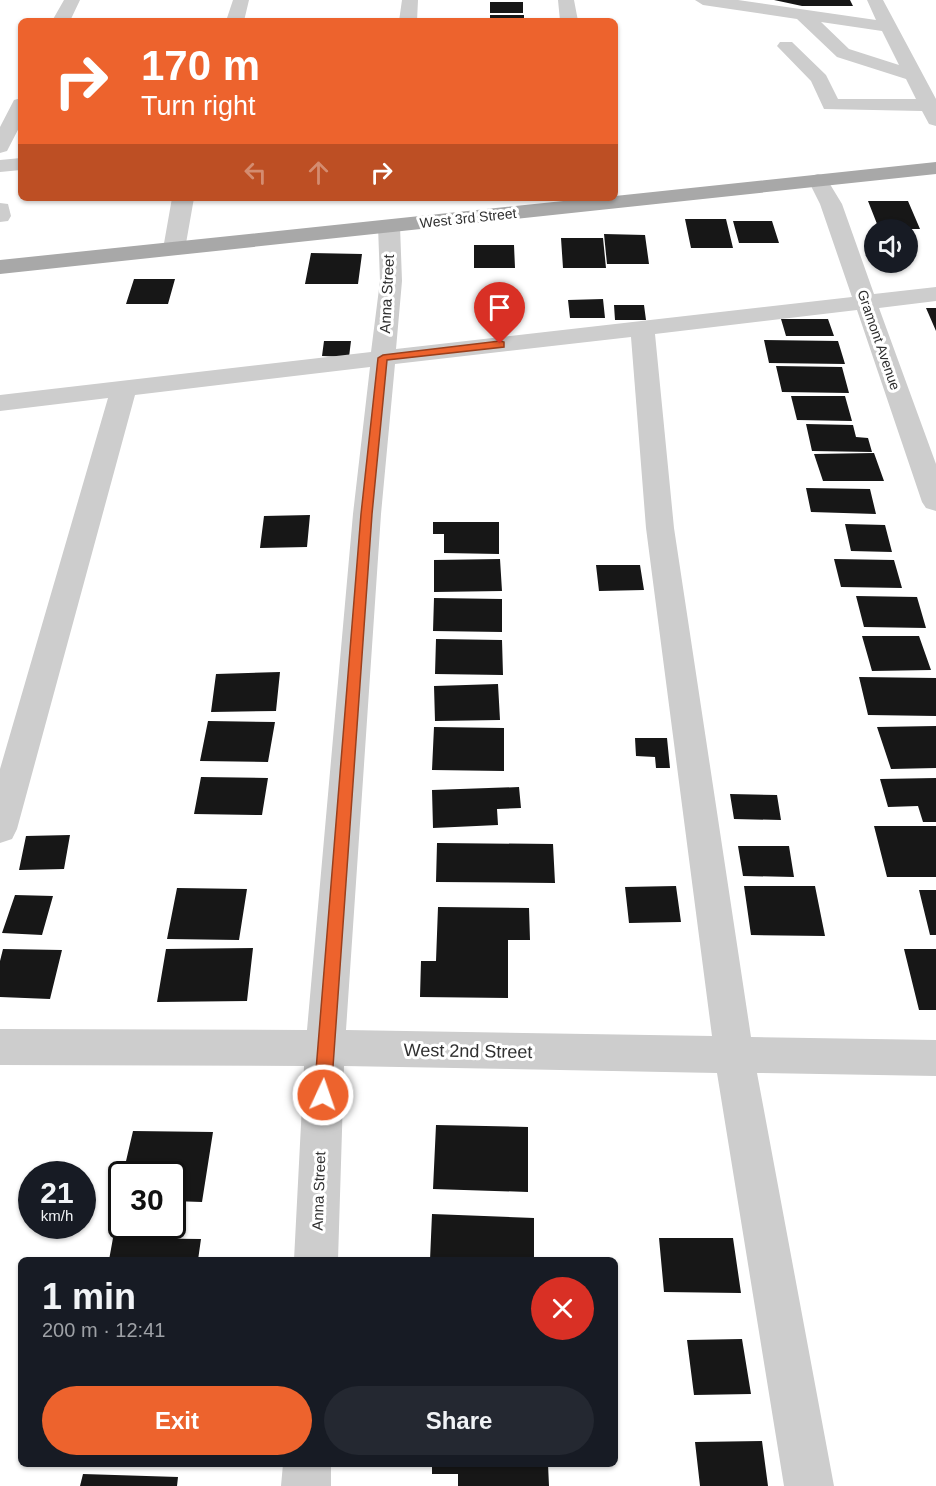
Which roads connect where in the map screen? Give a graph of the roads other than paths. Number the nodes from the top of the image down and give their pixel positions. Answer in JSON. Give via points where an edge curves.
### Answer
{"nodes":[{"id":1,"x":72,"y":0,"type":"edge"},
{"id":2,"x":241,"y":0,"type":"edge"},
{"id":3,"x":411,"y":0,"type":"edge"},
{"id":4,"x":566,"y":0,"type":"edge"},
{"id":5,"x":703,"y":0,"type":"edge"},
{"id":6,"x":875,"y":0,"type":"edge"},
{"id":7,"x":802,"y":14,"type":"junction"},
{"id":8,"x":63,"y":18,"type":"edge"},
{"id":9,"x":236,"y":18,"type":"edge"},
{"id":10,"x":408,"y":18,"type":"edge"},
{"id":11,"x":569,"y":18,"type":"edge"},
{"id":12,"x":890,"y":27,"type":"junction"},
{"id":13,"x":786,"y":46,"type":"dead end"},
{"id":14,"x":913,"y":75,"type":"junction"},
{"id":15,"x":931,"y":106,"type":"edge"},
{"id":16,"x":18,"y":110,"type":"edge"},
{"id":17,"x":0,"y":147,"type":"edge"},
{"id":18,"x":18,"y":164,"type":"edge"},
{"id":19,"x":0,"y":166,"type":"edge"},
{"id":20,"x":936,"y":168,"type":"edge"},
{"id":21,"x":818,"y":180,"type":"junction"},
{"id":22,"x":618,"y":199,"type":"edge"},
{"id":23,"x":182,"y":201,"type":"edge"},
{"id":24,"x":592,"y":201,"type":"edge"},
{"id":25,"x":0,"y":209,"type":"edge"},
{"id":26,"x":0,"y":216,"type":"edge"},
{"id":27,"x":389,"y":226,"type":"junction"},
{"id":28,"x":174,"y":249,"type":"junction"},
{"id":29,"x":0,"y":267,"type":"edge"},
{"id":30,"x":936,"y":294,"type":"edge"},
{"id":31,"x":866,"y":302,"type":"junction"},
{"id":32,"x":642,"y":328,"type":"junction"},
{"id":33,"x":383,"y":358,"type":"junction"},
{"id":34,"x":124,"y":388,"type":"junction"},
{"id":35,"x":0,"y":403,"type":"edge"},
{"id":36,"x":936,"y":502,"type":"edge"},
{"id":37,"x":0,"y":829,"type":"edge"},
{"id":38,"x":0,"y":1047,"type":"edge"},
{"id":39,"x":325,"y":1048,"type":"junction"},
{"id":40,"x":734,"y":1055,"type":"junction"},
{"id":41,"x":936,"y":1058,"type":"edge"},
{"id":42,"x":316,"y":1257,"type":"edge"},
{"id":43,"x":307,"y":1467,"type":"edge"},
{"id":44,"x":306,"y":1486,"type":"edge"},
{"id":45,"x":809,"y":1486,"type":"edge"}],
"edges":[{"from":1,"to":8,"type":"street"},
{"from":2,"to":9,"type":"street"},
{"from":3,"to":10,"type":"street"},
{"from":4,"to":11,"type":"street"},
{"from":5,"to":7,"type":"street"},
{"from":6,"to":12,"type":"street"},
{"from":7,"to":12,"type":"street"},
{"from":7,"to":14,"type":"street","via":[[843,53]]},
{"from":12,"to":14,"type":"street"},
{"from":13,"to":15,"type":"street","via":[[819,79],[831,105]]},
{"from":14,"to":15,"type":"street"},
{"from":16,"to":17,"type":"street"},
{"from":18,"to":19,"type":"street"},
{"from":20,"to":21,"type":"main road","name":"West 3rd Street"},
{"from":21,"to":22,"type":"main road","name":"West 3rd Street"},
{"from":21,"to":31,"type":"street","name":"Gramont Avenue","via":[[831,204]]},
{"from":23,"to":28,"type":"street"},
{"from":24,"to":27,"type":"main road","name":"West 3rd Street"},
{"from":25,"to":26,"type":"street"},
{"from":27,"to":28,"type":"main road","name":"West 3rd Street"},
{"from":27,"to":33,"type":"street","name":"Anna Street","via":[[391,281]]},
{"from":28,"to":29,"type":"main road","name":"West 3rd Street"},
{"from":30,"to":31,"type":"street"},
{"from":31,"to":32,"type":"street"},
{"from":31,"to":36,"type":"street","name":"Gramont Avenue"},
{"from":32,"to":33,"type":"street"},
{"from":32,"to":40,"type":"street","via":[[660,528]]},
{"from":33,"to":34,"type":"street"},
{"from":33,"to":39,"type":"street","name":"Anna Street"},
{"from":34,"to":35,"type":"street"},
{"from":34,"to":37,"type":"street"},
{"from":38,"to":39,"type":"street","name":"West 2nd Street"},
{"from":39,"to":40,"type":"street","name":"West 2nd Street"},
{"from":39,"to":42,"type":"street","name":"Anna Street"},
{"from":40,"to":41,"type":"street","name":"West 2nd Street"},
{"from":40,"to":45,"type":"street"},
{"from":43,"to":44,"type":"street"}]}
